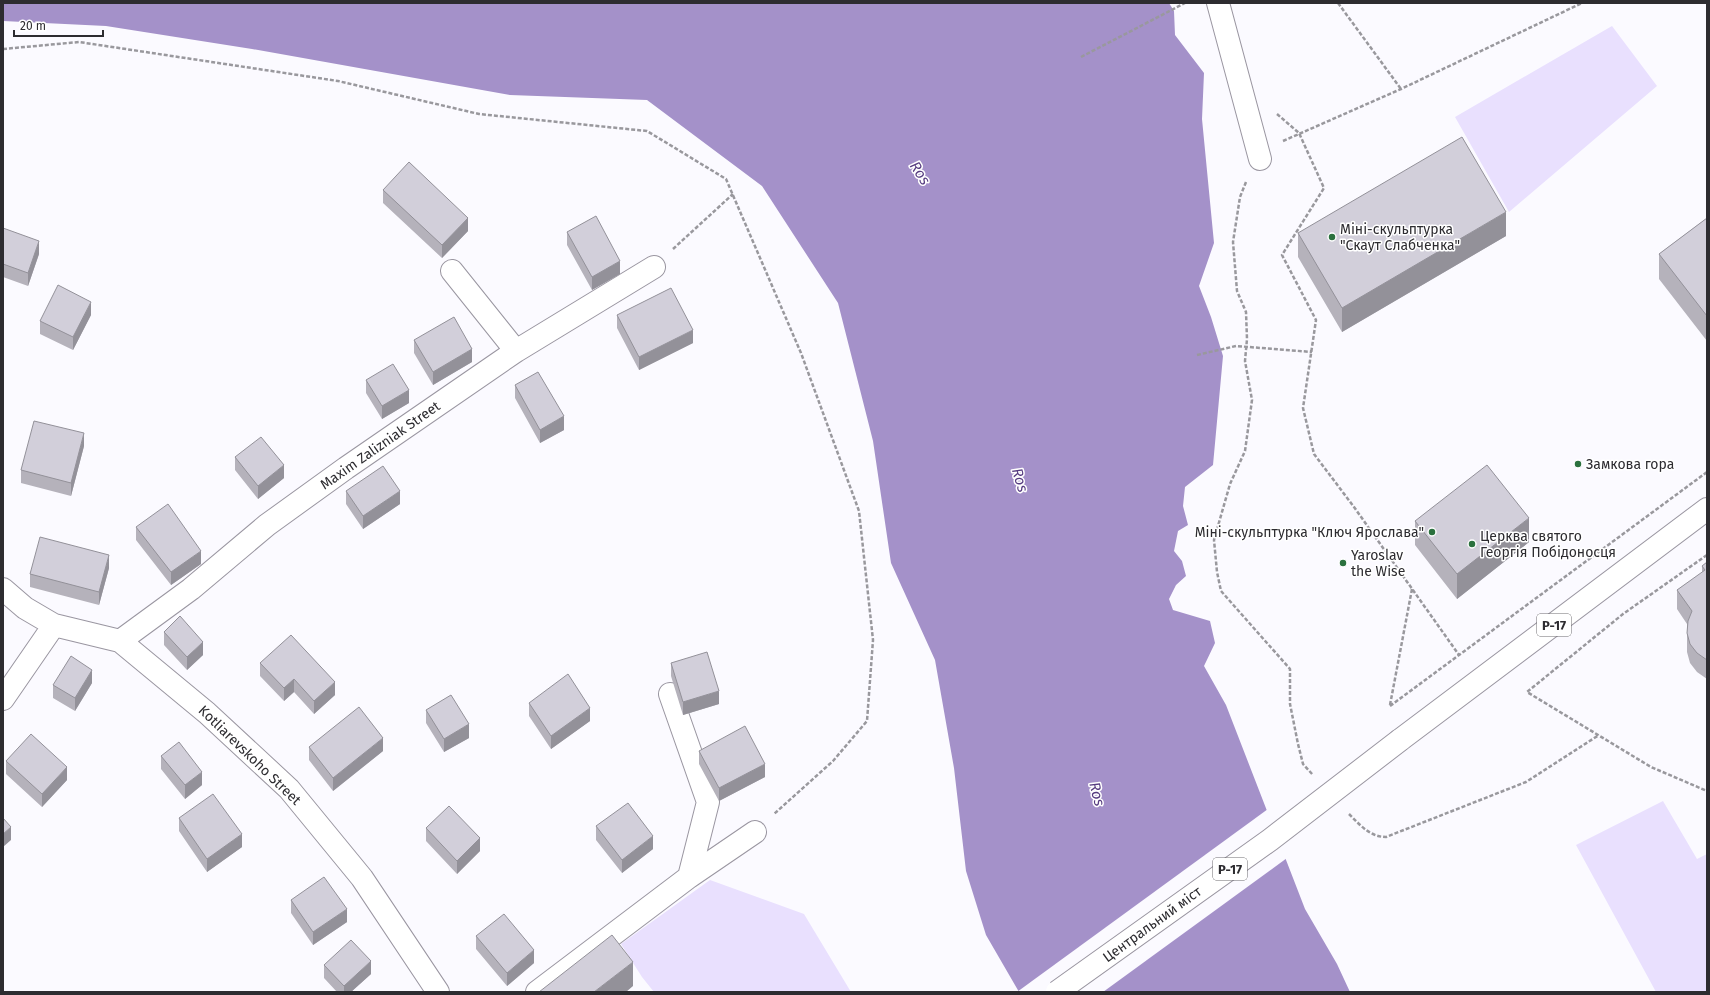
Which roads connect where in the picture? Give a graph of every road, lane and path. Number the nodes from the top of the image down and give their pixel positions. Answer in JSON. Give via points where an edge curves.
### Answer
{"nodes":[{"id":1,"x":1185,"y":3,"type":"edge"},
{"id":2,"x":1218,"y":3,"type":"edge"},
{"id":3,"x":1338,"y":3,"type":"edge"},
{"id":4,"x":1582,"y":3,"type":"edge"},
{"id":5,"x":1081,"y":57,"type":"dead end"},
{"id":6,"x":1402,"y":89,"type":"junction"},
{"id":7,"x":1299,"y":133,"type":"junction"},
{"id":8,"x":1260,"y":159,"type":"junction"},
{"id":9,"x":733,"y":194,"type":"dead end"},
{"id":10,"x":654,"y":267,"type":"joint"},
{"id":11,"x":452,"y":271,"type":"dead end"},
{"id":12,"x":1246,"y":346,"type":"junction"},
{"id":13,"x":516,"y":350,"type":"junction"},
{"id":14,"x":1312,"y":352,"type":"junction"},
{"id":15,"x":1197,"y":355,"type":"dead end"},
{"id":16,"x":1707,"y":472,"type":"edge"},
{"id":17,"x":1707,"y":509,"type":"edge"},
{"id":18,"x":1707,"y":556,"type":"edge"},
{"id":19,"x":3,"y":589,"type":"edge"},
{"id":20,"x":1412,"y":589,"type":"junction"},
{"id":21,"x":54,"y":625,"type":"junction"},
{"id":22,"x":120,"y":641,"type":"junction"},
{"id":23,"x":1459,"y":655,"type":"junction"},
{"id":24,"x":670,"y":694,"type":"dead end"},
{"id":25,"x":3,"y":699,"type":"edge"},
{"id":26,"x":1599,"y":735,"type":"junction"},
{"id":27,"x":1318,"y":780,"type":"dead end"},
{"id":28,"x":1707,"y":791,"type":"edge"},
{"id":29,"x":1344,"y":808,"type":"dead end"},
{"id":30,"x":755,"y":832,"type":"dead end"},
{"id":31,"x":690,"y":877,"type":"junction"},
{"id":32,"x":438,"y":992,"type":"edge"},
{"id":33,"x":537,"y":992,"type":"edge"},
{"id":34,"x":1057,"y":992,"type":"edge"}],
"edges":[{"from":1,"to":5,"type":"path"},
{"from":2,"to":8,"type":"street"},
{"from":3,"to":6,"type":"path"},
{"from":4,"to":6,"type":"path"},
{"from":6,"to":7,"type":"path"},
{"from":7,"to":8,"type":"path","via":[[1269,148]]},
{"from":7,"to":14,"type":"path","via":[[1324,188],[1282,255],[1316,320]]},
{"from":8,"to":12,"type":"path","via":[[1254,166],[1240,197],[1233,242],[1237,291],[1246,312]]},
{"from":9,"to":10,"type":"path"},
{"from":10,"to":13,"type":"street","name":"Maxim Zalizniak Street"},
{"from":11,"to":13,"type":"street"},
{"from":12,"to":14,"type":"path"},
{"from":12,"to":15,"type":"path"},
{"from":12,"to":27,"type":"path","via":[[1245,361],[1252,400],[1245,451],[1230,484],[1214,540],[1217,572],[1221,591],[1290,669],[1290,704],[1303,764]]},
{"from":13,"to":22,"type":"street","name":"Maxim Zalizniak Street","via":[[266,525],[191,589]]},
{"from":14,"to":20,"type":"path","via":[[1303,408],[1314,454]]},
{"from":16,"to":23,"type":"path"},
{"from":17,"to":34,"type":"street","name":"Центральний міст","number":"Р-17","bridge":true,"via":[[1270,840]]},
{"from":18,"to":26,"type":"path","via":[[1623,614],[1527,692]]},
{"from":19,"to":21,"type":"street","name":"Kotliarevskoho Street","via":[[25,608]]},
{"from":20,"to":23,"type":"path"},
{"from":20,"to":23,"type":"path","via":[[1390,706]]},
{"from":21,"to":22,"type":"street","name":"Kotliarevskoho Street"},
{"from":21,"to":25,"type":"street"},
{"from":22,"to":32,"type":"street","name":"Kotliarevskoho Street","via":[[207,713],[289,789],[362,878]]},
{"from":24,"to":31,"type":"street","via":[[708,802]]},
{"from":26,"to":28,"type":"path","via":[[1651,767]]},
{"from":26,"to":29,"type":"path","via":[[1526,782],[1386,837],[1377,837],[1359,824]]},
{"from":30,"to":31,"type":"street"},
{"from":31,"to":33,"type":"street"}]}
